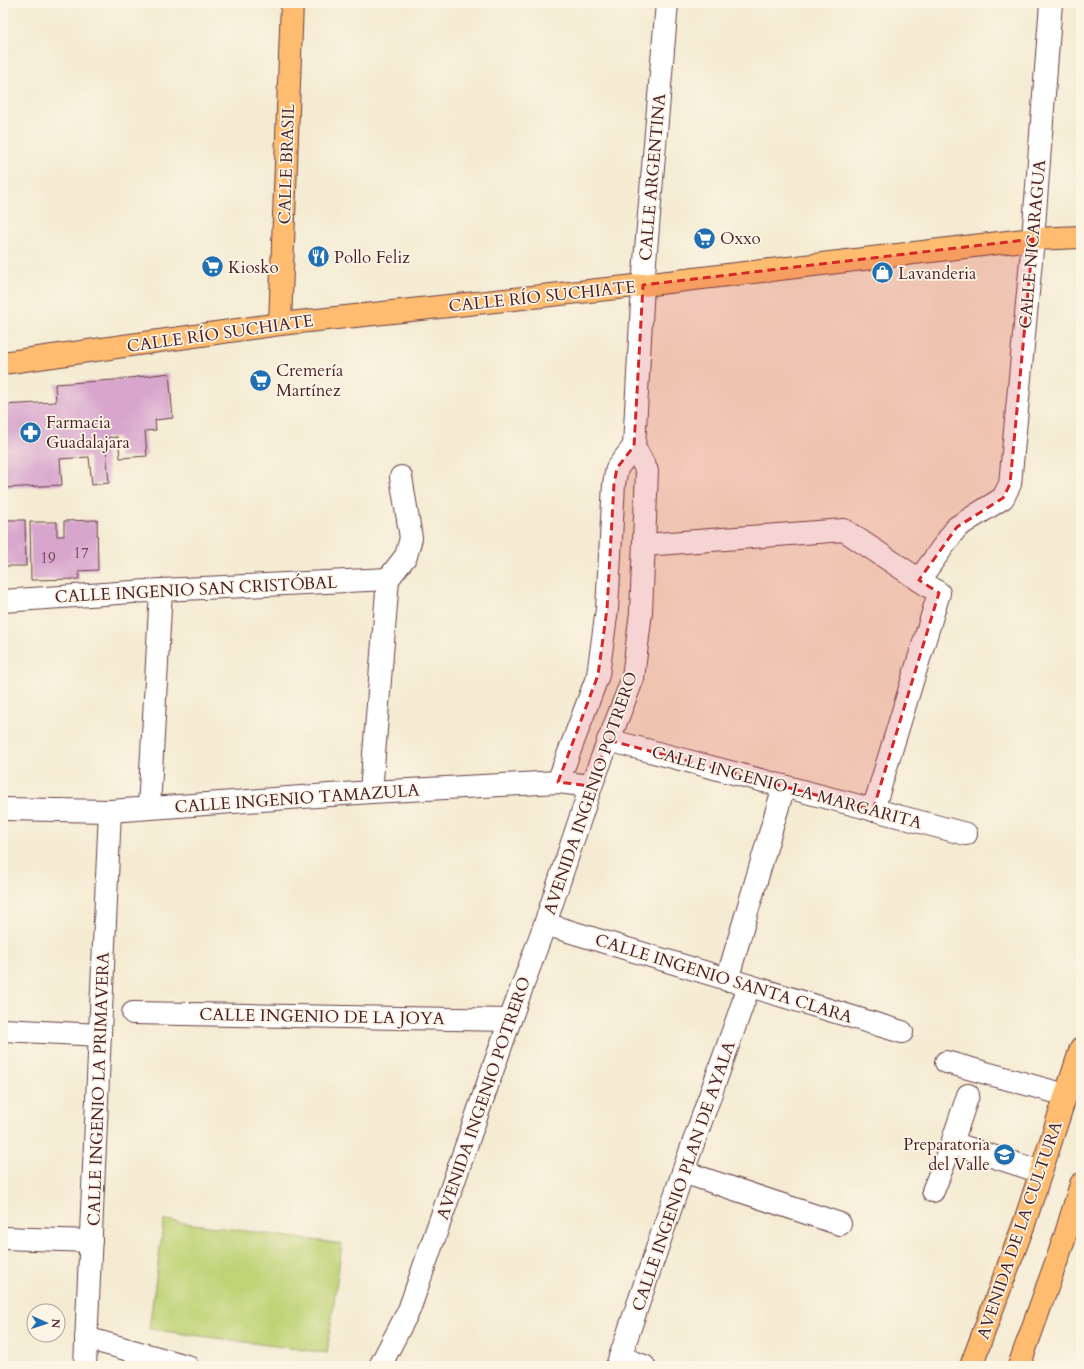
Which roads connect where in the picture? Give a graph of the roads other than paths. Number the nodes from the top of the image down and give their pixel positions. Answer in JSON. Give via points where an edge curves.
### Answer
{"nodes":[{"id":1,"x":292,"y":3,"type":"edge"},
{"id":2,"x":667,"y":3,"type":"edge"},
{"id":3,"x":1051,"y":3,"type":"edge"},
{"id":4,"x":1081,"y":236,"type":"edge"},
{"id":5,"x":1033,"y":239,"type":"junction"},
{"id":6,"x":643,"y":285,"type":"junction"},
{"id":7,"x":280,"y":324,"type":"junction"},
{"id":8,"x":3,"y":363,"type":"edge"},
{"id":9,"x":634,"y":446,"type":"junction"},
{"id":10,"x":401,"y":477,"type":"dead end"},
{"id":11,"x":644,"y":545,"type":"junction"},
{"id":12,"x":388,"y":579,"type":"junction"},
{"id":13,"x":919,"y":580,"type":"junction"},
{"id":14,"x":161,"y":590,"type":"junction"},
{"id":15,"x":3,"y":601,"type":"edge"},
{"id":16,"x":608,"y":740,"type":"junction"},
{"id":17,"x":558,"y":782,"type":"junction"},
{"id":18,"x":591,"y":786,"type":"junction"},
{"id":19,"x":784,"y":786,"type":"junction"},
{"id":20,"x":371,"y":792,"type":"junction"},
{"id":21,"x":149,"y":808,"type":"junction"},
{"id":22,"x":3,"y":809,"type":"edge"},
{"id":23,"x":873,"y":810,"type":"junction"},
{"id":24,"x":110,"y":811,"type":"junction"},
{"id":25,"x":966,"y":834,"type":"dead end"},
{"id":26,"x":545,"y":924,"type":"junction"},
{"id":27,"x":727,"y":980,"type":"junction"},
{"id":28,"x":749,"y":986,"type":"junction"},
{"id":29,"x":133,"y":1013,"type":"dead end"},
{"id":30,"x":510,"y":1020,"type":"junction"},
{"id":31,"x":3,"y":1030,"type":"edge"},
{"id":32,"x":902,"y":1032,"type":"dead end"},
{"id":33,"x":100,"y":1035,"type":"junction"},
{"id":34,"x":1081,"y":1048,"type":"edge"},
{"id":35,"x":946,"y":1062,"type":"dead end"},
{"id":36,"x":968,"y":1095,"type":"dead end"},
{"id":37,"x":1066,"y":1095,"type":"junction"},
{"id":38,"x":952,"y":1143,"type":"junction"},
{"id":39,"x":683,"y":1172,"type":"junction"},
{"id":40,"x":1041,"y":1172,"type":"junction"},
{"id":41,"x":1081,"y":1184,"type":"edge"},
{"id":42,"x":933,"y":1192,"type":"dead end"},
{"id":43,"x":840,"y":1224,"type":"dead end"},
{"id":44,"x":3,"y":1238,"type":"edge"},
{"id":45,"x":91,"y":1241,"type":"junction"},
{"id":46,"x":86,"y":1338,"type":"junction"},
{"id":47,"x":618,"y":1362,"type":"edge"},
{"id":48,"x":85,"y":1366,"type":"edge"},
{"id":49,"x":187,"y":1366,"type":"edge"},
{"id":50,"x":380,"y":1366,"type":"edge"},
{"id":51,"x":644,"y":1366,"type":"edge"},
{"id":52,"x":971,"y":1366,"type":"edge"},
{"id":53,"x":1019,"y":1366,"type":"edge"}],
"edges":[{"from":1,"to":7,"type":"main road","name":"CALLE BRASIL"},
{"from":2,"to":6,"type":"street","name":"CALLE ARGENTINA"},
{"from":3,"to":5,"type":"street","name":"CALLE NICARAGUA"},
{"from":4,"to":5,"type":"main road","name":"CALLE RÍO SUCHIATE"},
{"from":5,"to":6,"type":"main road","name":"CALLE RÍO SUCHIATE"},
{"from":5,"to":13,"type":"street","name":"CALLE NICARAGUA","via":[[1010,484],[1003,498],[957,527]]},
{"from":6,"to":7,"type":"main road","name":"CALLE RÍO SUCHIATE"},
{"from":6,"to":9,"type":"street","name":"CALLE ARGENTINA"},
{"from":7,"to":8,"type":"main road","name":"CALLE RÍO SUCHIATE"},
{"from":9,"to":11,"type":"street","name":"AVENIDA INGENIO POTRERO","via":[[647,471]]},
{"from":9,"to":17,"type":"street","name":"AVENIDA INGENIO POTRERO","via":[[617,468],[614,484],[607,609],[598,675]]},
{"from":10,"to":12,"type":"street","via":[[411,538],[406,556]]},
{"from":11,"to":13,"type":"street","via":[[844,530]]},
{"from":11,"to":16,"type":"street","name":"AVENIDA INGENIO POTRERO","via":[[641,612],[633,678]]},
{"from":12,"to":14,"type":"street","name":"CALLE INGENIO SAN CRISTÓBAL"},
{"from":12,"to":20,"type":"street"},
{"from":13,"to":23,"type":"street","via":[[939,593]]},
{"from":14,"to":15,"type":"street","name":"CALLE INGENIO SAN CRISTÓBAL"},
{"from":14,"to":21,"type":"street"},
{"from":16,"to":18,"type":"street","name":"AVENIDA INGENIO POTRERO"},
{"from":16,"to":19,"type":"street","name":"CALLE INGENIO LA MARGARITA"},
{"from":17,"to":18,"type":"street","name":"CALLE INGENIO TAMAZULA"},
{"from":17,"to":20,"type":"street","name":"CALLE INGENIO TAMAZULA"},
{"from":18,"to":26,"type":"street","name":"AVENIDA INGENIO POTRERO"},
{"from":19,"to":23,"type":"street","name":"CALLE INGENIO LA MARGARITA"},
{"from":19,"to":27,"type":"street"},
{"from":20,"to":21,"type":"street","name":"CALLE INGENIO TAMAZULA"},
{"from":21,"to":24,"type":"street","name":"CALLE INGENIO TAMAZULA"},
{"from":22,"to":24,"type":"street","name":"CALLE INGENIO TAMAZULA"},
{"from":23,"to":25,"type":"street","name":"CALLE INGENIO LA MARGARITA"},
{"from":24,"to":33,"type":"street","name":"CALLE INGENIO LA PRIMAVERA"},
{"from":26,"to":27,"type":"street","name":"CALLE INGENIO SANTA CLARA"},
{"from":26,"to":30,"type":"street","name":"AVENIDA INGENIO POTRERO"},
{"from":27,"to":28,"type":"street","name":"CALLE INGENIO SANTA CLARA"},
{"from":28,"to":32,"type":"street","name":"CALLE INGENIO SANTA CLARA"},
{"from":28,"to":39,"type":"street","name":"CALLE INGENIO PLAN DE AYALA"},
{"from":29,"to":30,"type":"street","name":"CALLE INGENIO DE LA JOYA"},
{"from":30,"to":50,"type":"street","name":"AVENIDA INGENIO POTRERO","via":[[409,1310]]},
{"from":31,"to":33,"type":"street"},
{"from":33,"to":45,"type":"street","name":"CALLE INGENIO LA PRIMAVERA"},
{"from":34,"to":37,"type":"main road","name":"AVENIDA DE LA CULTURA"},
{"from":35,"to":37,"type":"street"},
{"from":36,"to":38,"type":"street"},
{"from":37,"to":40,"type":"main road","name":"AVENIDA DE LA CULTURA"},
{"from":38,"to":40,"type":"street"},
{"from":38,"to":42,"type":"street"},
{"from":39,"to":43,"type":"street"},
{"from":39,"to":47,"type":"street","name":"CALLE INGENIO PLAN DE AYALA"},
{"from":40,"to":52,"type":"main road","name":"AVENIDA DE LA CULTURA"},
{"from":41,"to":53,"type":"main road"},
{"from":44,"to":45,"type":"street"},
{"from":45,"to":46,"type":"street","name":"CALLE INGENIO LA PRIMAVERA"},
{"from":46,"to":48,"type":"street","name":"CALLE INGENIO LA PRIMAVERA"},
{"from":46,"to":49,"type":"street"},
{"from":47,"to":51,"type":"street"}]}
